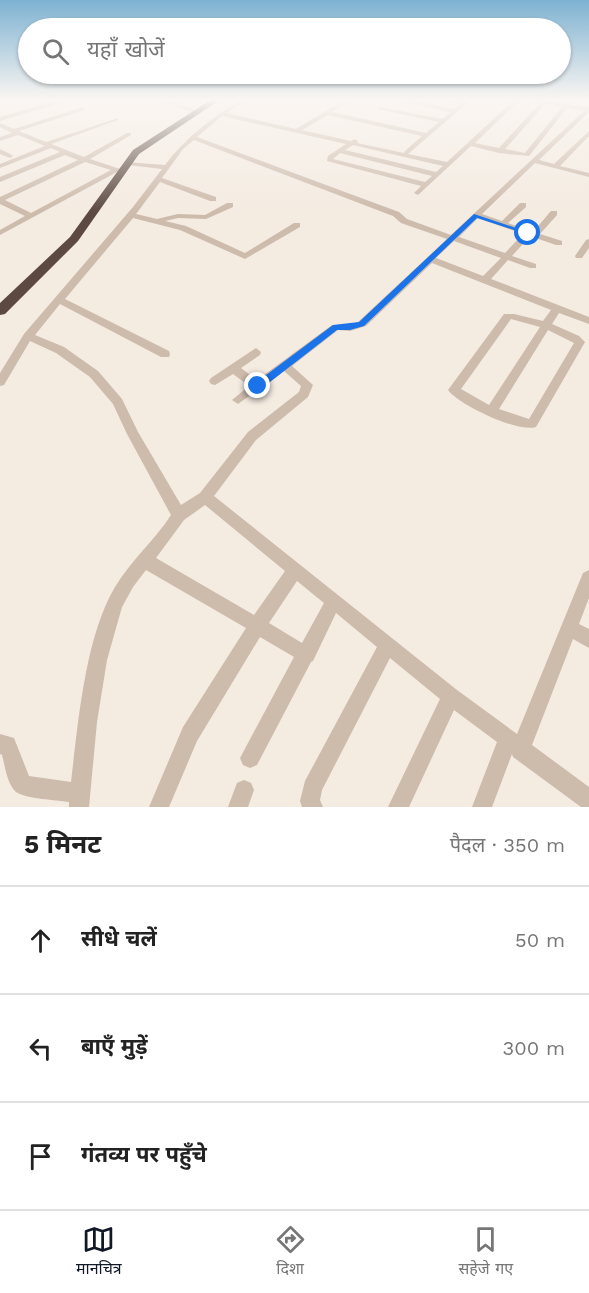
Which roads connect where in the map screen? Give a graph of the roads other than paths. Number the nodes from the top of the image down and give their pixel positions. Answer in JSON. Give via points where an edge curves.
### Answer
{"nodes":[{"id":1,"x":27,"y":137,"type":"edge"},
{"id":2,"x":45,"y":137,"type":"edge"},
{"id":3,"x":70,"y":137,"type":"edge"},
{"id":4,"x":124,"y":137,"type":"edge"},
{"id":5,"x":158,"y":137,"type":"edge"},
{"id":6,"x":330,"y":137,"type":"edge"},
{"id":7,"x":425,"y":137,"type":"edge"},
{"id":8,"x":478,"y":137,"type":"edge"},
{"id":9,"x":512,"y":137,"type":"edge"},
{"id":10,"x":542,"y":137,"type":"edge"},
{"id":11,"x":559,"y":137,"type":"joint"},
{"id":12,"x":585,"y":137,"type":"edge"},
{"id":13,"x":193,"y":138,"type":"joint"},
{"id":14,"x":35,"y":140,"type":"junction"},
{"id":15,"x":354,"y":142,"type":"junction"},
{"id":16,"x":579,"y":142,"type":"junction"},
{"id":17,"x":470,"y":144,"type":"junction"},
{"id":18,"x":589,"y":144,"type":"edge"},
{"id":19,"x":48,"y":145,"type":"junction"},
{"id":20,"x":339,"y":151,"type":"junction"},
{"id":21,"x":499,"y":151,"type":"junction"},
{"id":22,"x":66,"y":152,"type":"junction"},
{"id":23,"x":407,"y":152,"type":"junction"},
{"id":24,"x":84,"y":160,"type":"junction"},
{"id":25,"x":534,"y":160,"type":"junction"},
{"id":26,"x":450,"y":163,"type":"junction"},
{"id":27,"x":0,"y":166,"type":"edge"},
{"id":28,"x":556,"y":166,"type":"junction"},
{"id":29,"x":167,"y":167,"type":"junction"},
{"id":30,"x":122,"y":168,"type":"junction"},
{"id":31,"x":438,"y":175,"type":"junction"},
{"id":32,"x":589,"y":175,"type":"edge"},
{"id":33,"x":158,"y":179,"type":"junction"},
{"id":34,"x":0,"y":180,"type":"edge"},
{"id":35,"x":428,"y":185,"type":"junction"},
{"id":36,"x":418,"y":193,"type":"dead end"},
{"id":37,"x":213,"y":199,"type":"dead end"},
{"id":38,"x":0,"y":200,"type":"edge"},
{"id":39,"x":230,"y":205,"type":"dead end"},
{"id":40,"x":523,"y":205,"type":"dead end"},
{"id":41,"x":554,"y":213,"type":"dead end"},
{"id":42,"x":131,"y":215,"type":"junction"},
{"id":43,"x":476,"y":215,"type":"junction"},
{"id":44,"x":32,"y":216,"type":"junction"},
{"id":45,"x":159,"y":221,"type":"junction"},
{"id":46,"x":503,"y":224,"type":"junction"},
{"id":47,"x":297,"y":225,"type":"dead end"},
{"id":48,"x":0,"y":233,"type":"edge"},
{"id":49,"x":531,"y":234,"type":"junction"},
{"id":50,"x":453,"y":237,"type":"junction"},
{"id":51,"x":589,"y":242,"type":"edge"},
{"id":52,"x":559,"y":243,"type":"dead end"},
{"id":53,"x":579,"y":256,"type":"dead end"},
{"id":54,"x":507,"y":257,"type":"junction"},
{"id":55,"x":430,"y":258,"type":"junction"},
{"id":56,"x":533,"y":266,"type":"dead end"},
{"id":57,"x":485,"y":280,"type":"junction"},
{"id":58,"x":59,"y":300,"type":"junction"},
{"id":59,"x":558,"y":308,"type":"junction"},
{"id":60,"x":0,"y":311,"type":"edge"},
{"id":61,"x":589,"y":321,"type":"edge"},
{"id":62,"x":546,"y":327,"type":"junction"},
{"id":63,"x":28,"y":336,"type":"junction"},
{"id":64,"x":256,"y":352,"type":"dead end"},
{"id":65,"x":165,"y":354,"type":"dead end"},
{"id":66,"x":285,"y":366,"type":"junction"},
{"id":67,"x":233,"y":368,"type":"junction"},
{"id":68,"x":215,"y":381,"type":"dead end"},
{"id":69,"x":0,"y":382,"type":"edge"},
{"id":70,"x":258,"y":386,"type":"junction"},
{"id":71,"x":238,"y":400,"type":"dead end"},
{"id":72,"x":492,"y":410,"type":"junction"},
{"id":73,"x":205,"y":498,"type":"junction"},
{"id":74,"x":179,"y":515,"type":"junction"},
{"id":75,"x":144,"y":560,"type":"junction"},
{"id":76,"x":296,"y":569,"type":"junction"},
{"id":77,"x":589,"y":578,"type":"edge"},
{"id":78,"x":334,"y":601,"type":"junction"},
{"id":79,"x":257,"y":626,"type":"junction"},
{"id":80,"x":569,"y":627,"type":"junction"},
{"id":81,"x":589,"y":639,"type":"edge"},
{"id":82,"x":388,"y":645,"type":"junction"},
{"id":83,"x":307,"y":655,"type":"junction"},
{"id":84,"x":450,"y":696,"type":"junction"},
{"id":85,"x":0,"y":744,"type":"edge"},
{"id":86,"x":514,"y":745,"type":"junction"},
{"id":87,"x":250,"y":758,"type":"dead end"},
{"id":88,"x":80,"y":800,"type":"edge"},
{"id":89,"x":582,"y":800,"type":"edge"},
{"id":90,"x":159,"y":807,"type":"edge"},
{"id":91,"x":313,"y":807,"type":"edge"},
{"id":92,"x":398,"y":807,"type":"edge"},
{"id":93,"x":482,"y":807,"type":"edge"}],
"edges":[{"from":1,"to":14,"type":"street"},
{"from":2,"to":14,"type":"street"},
{"from":3,"to":19,"type":"street"},
{"from":4,"to":24,"type":"street"},
{"from":5,"to":30,"type":"highway"},
{"from":6,"to":15,"type":"street"},
{"from":7,"to":23,"type":"street"},
{"from":8,"to":17,"type":"street"},
{"from":9,"to":21,"type":"street"},
{"from":10,"to":21,"type":"street","via":[[527,155]]},
{"from":11,"to":16,"type":"street"},
{"from":11,"to":25,"type":"street"},
{"from":12,"to":16,"type":"street"},
{"from":13,"to":29,"type":"street"},
{"from":13,"to":50,"type":"street"},
{"from":14,"to":19,"type":"street"},
{"from":15,"to":20,"type":"street"},
{"from":15,"to":23,"type":"street"},
{"from":15,"to":26,"type":"street"},
{"from":16,"to":18,"type":"street"},
{"from":16,"to":28,"type":"street"},
{"from":17,"to":21,"type":"street"},
{"from":17,"to":26,"type":"street"},
{"from":19,"to":22,"type":"street"},
{"from":19,"to":27,"type":"street"},
{"from":20,"to":31,"type":"street"},
{"from":20,"to":35,"type":"street","via":[[328,160]]},
{"from":22,"to":24,"type":"street"},
{"from":22,"to":34,"type":"street"},
{"from":23,"to":26,"type":"street"},
{"from":24,"to":30,"type":"street"},
{"from":24,"to":38,"type":"street"},
{"from":25,"to":28,"type":"street"},
{"from":25,"to":43,"type":"street"},
{"from":26,"to":31,"type":"street"},
{"from":28,"to":32,"type":"street"},
{"from":29,"to":30,"type":"street"},
{"from":29,"to":33,"type":"street"},
{"from":30,"to":44,"type":"street"},
{"from":30,"to":60,"type":"highway","via":[[74,239]]},
{"from":31,"to":35,"type":"street"},
{"from":33,"to":37,"type":"street"},
{"from":33,"to":42,"type":"street"},
{"from":35,"to":36,"type":"street"},
{"from":38,"to":44,"type":"street"},
{"from":39,"to":45,"type":"street","via":[[206,217],[178,216]]},
{"from":40,"to":46,"type":"street"},
{"from":41,"to":49,"type":"street"},
{"from":42,"to":45,"type":"street"},
{"from":42,"to":58,"type":"street"},
{"from":43,"to":46,"type":"street"},
{"from":43,"to":50,"type":"street"},
{"from":44,"to":48,"type":"street"},
{"from":45,"to":47,"type":"street","via":[[245,256]]},
{"from":46,"to":49,"type":"street"},
{"from":49,"to":52,"type":"street"},
{"from":49,"to":54,"type":"street"},
{"from":50,"to":54,"type":"street"},
{"from":50,"to":55,"type":"street"},
{"from":51,"to":53,"type":"street"},
{"from":54,"to":56,"type":"street"},
{"from":54,"to":57,"type":"street"},
{"from":55,"to":57,"type":"street"},
{"from":55,"to":66,"type":"street","via":[[362,324],[336,327]]},
{"from":57,"to":59,"type":"street"},
{"from":58,"to":63,"type":"street"},
{"from":58,"to":65,"type":"street"},
{"from":59,"to":61,"type":"street"},
{"from":59,"to":62,"type":"street"},
{"from":62,"to":72,"type":"street"},
{"from":62,"to":72,"type":"street","via":[[508,316],[454,388],[460,396]]},
{"from":62,"to":72,"type":"street","via":[[580,342],[534,423],[527,424]]},
{"from":63,"to":69,"type":"street"},
{"from":63,"to":74,"type":"street","via":[[60,350],[86,368],[118,402]]},
{"from":64,"to":67,"type":"street"},
{"from":66,"to":70,"type":"street"},
{"from":66,"to":73,"type":"street","via":[[305,382],[304,394],[252,436]]},
{"from":67,"to":68,"type":"street"},
{"from":67,"to":70,"type":"street"},
{"from":70,"to":71,"type":"street"},
{"from":73,"to":74,"type":"street"},
{"from":73,"to":76,"type":"street"},
{"from":74,"to":75,"type":"street"},
{"from":75,"to":79,"type":"street"},
{"from":75,"to":88,"type":"street","via":[[121,592],[100,652],[87,721]]},
{"from":76,"to":78,"type":"street"},
{"from":76,"to":79,"type":"street"},
{"from":77,"to":80,"type":"street"},
{"from":78,"to":82,"type":"street"},
{"from":78,"to":83,"type":"street"},
{"from":79,"to":83,"type":"street"},
{"from":79,"to":90,"type":"street","via":[[190,734]]},
{"from":80,"to":81,"type":"street"},
{"from":80,"to":86,"type":"street"},
{"from":82,"to":84,"type":"street"},
{"from":82,"to":91,"type":"street","via":[[312,788]]},
{"from":83,"to":87,"type":"street"},
{"from":84,"to":86,"type":"street"},
{"from":84,"to":92,"type":"street"},
{"from":85,"to":88,"type":"street","via":[[10,749],[24,785]]},
{"from":86,"to":89,"type":"street"},
{"from":86,"to":93,"type":"street"}]}
